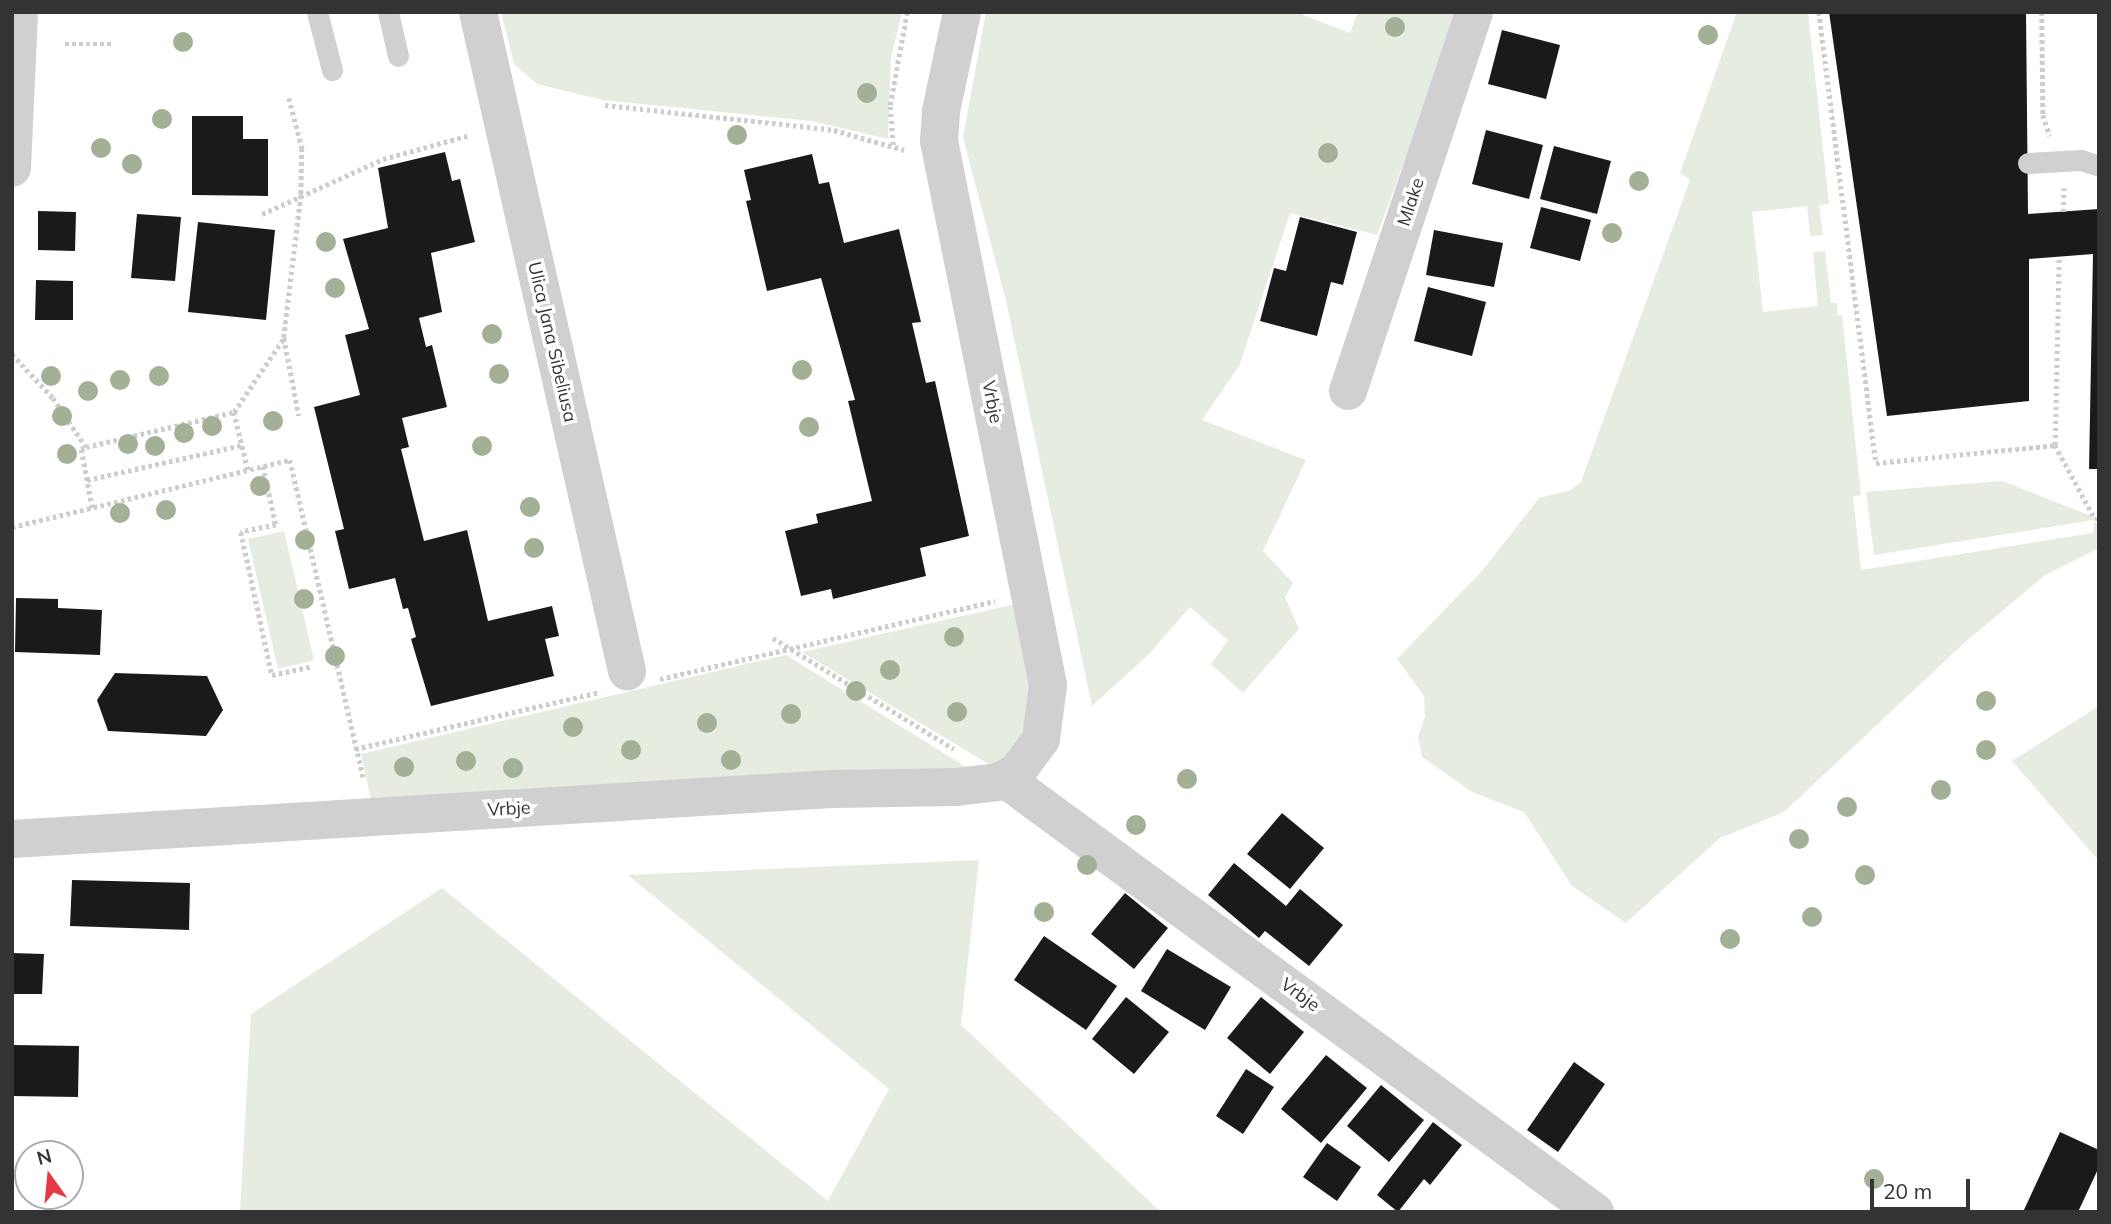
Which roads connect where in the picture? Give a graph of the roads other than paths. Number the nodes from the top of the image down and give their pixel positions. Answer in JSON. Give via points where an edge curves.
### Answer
{"nodes":[{"id":1,"x":19,"y":12,"type":"edge"},
{"id":2,"x":317,"y":12,"type":"edge"},
{"id":3,"x":388,"y":12,"type":"edge"},
{"id":4,"x":478,"y":12,"type":"edge"},
{"id":5,"x":962,"y":12,"type":"edge"},
{"id":6,"x":1475,"y":12,"type":"edge"},
{"id":7,"x":398,"y":56,"type":"dead end"},
{"id":8,"x":332,"y":70,"type":"dead end"},
{"id":9,"x":2028,"y":163,"type":"dead end"},
{"id":10,"x":2099,"y":166,"type":"edge"},
{"id":11,"x":12,"y":169,"type":"edge"},
{"id":12,"x":1348,"y":391,"type":"dead end"},
{"id":13,"x":628,"y":681,"type":"road end"},
{"id":14,"x":1005,"y":779,"type":"junction"},
{"id":15,"x":12,"y":839,"type":"edge"},
{"id":16,"x":1595,"y":1212,"type":"edge"}],
"edges":[{"from":1,"to":11,"type":"street"},
{"from":2,"to":8,"type":"lane"},
{"from":3,"to":7,"type":"lane"},
{"from":4,"to":13,"type":"street","name":"Ulica Jana Sibeliusa"},
{"from":5,"to":14,"type":"street","name":"Vrbje","via":[[939,141],[1048,685],[1047,716],[1031,758]]},
{"from":6,"to":12,"type":"street","name":"Mlake"},
{"from":9,"to":10,"type":"lane","via":[[2081,160]]},
{"from":14,"to":15,"type":"street","name":"Vrbje","via":[[965,787],[817,790]]},
{"from":14,"to":16,"type":"street","name":"Vrbje"}]}
